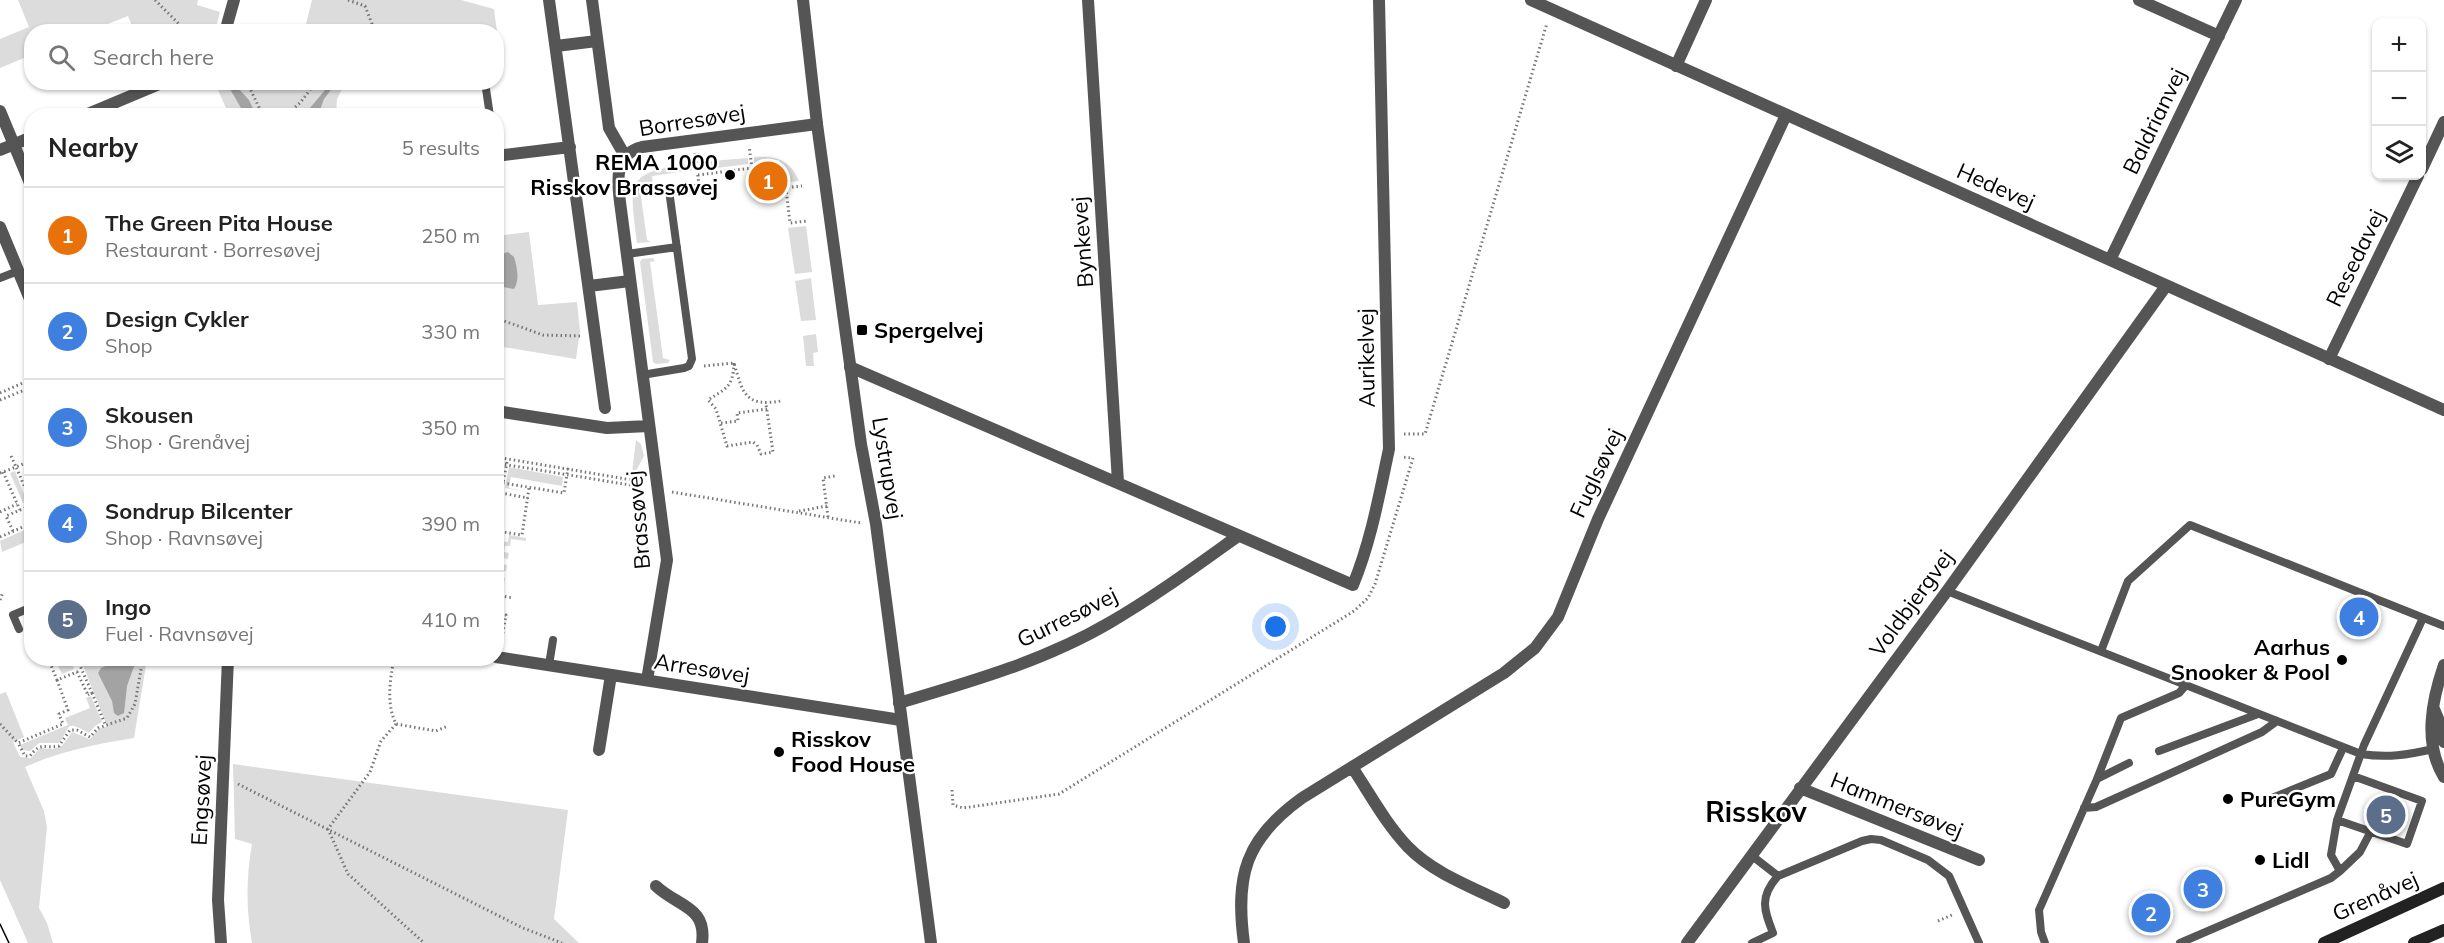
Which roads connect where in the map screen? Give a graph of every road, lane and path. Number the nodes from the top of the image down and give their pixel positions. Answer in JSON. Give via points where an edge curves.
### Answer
{"nodes":[{"id":1,"x":155,"y":0,"type":"edge"},
{"id":2,"x":234,"y":0,"type":"edge"},
{"id":3,"x":348,"y":0,"type":"edge"},
{"id":4,"x":549,"y":0,"type":"edge"},
{"id":5,"x":592,"y":0,"type":"edge"},
{"id":6,"x":803,"y":0,"type":"edge"},
{"id":7,"x":1088,"y":0,"type":"edge"},
{"id":8,"x":1379,"y":0,"type":"edge"},
{"id":9,"x":1531,"y":0,"type":"edge"},
{"id":10,"x":1706,"y":0,"type":"edge"},
{"id":11,"x":2139,"y":0,"type":"edge"},
{"id":12,"x":2236,"y":0,"type":"edge"},
{"id":13,"x":1549,"y":8,"type":"junction"},
{"id":14,"x":180,"y":24,"type":"edge"},
{"id":15,"x":227,"y":24,"type":"edge"},
{"id":16,"x":372,"y":24,"type":"edge"},
{"id":17,"x":2219,"y":36,"type":"junction"},
{"id":18,"x":597,"y":40,"type":"junction"},
{"id":19,"x":556,"y":46,"type":"junction"},
{"id":20,"x":1676,"y":66,"type":"junction"},
{"id":21,"x":145,"y":90,"type":"edge"},
{"id":22,"x":252,"y":90,"type":"edge"},
{"id":23,"x":310,"y":90,"type":"edge"},
{"id":24,"x":486,"y":90,"type":"edge"},
{"id":25,"x":102,"y":108,"type":"edge"},
{"id":26,"x":260,"y":108,"type":"edge"},
{"id":27,"x":294,"y":108,"type":"edge"},
{"id":28,"x":489,"y":108,"type":"edge"},
{"id":29,"x":0,"y":111,"type":"edge"},
{"id":30,"x":1786,"y":116,"type":"junction"},
{"id":31,"x":2444,"y":122,"type":"edge"},
{"id":32,"x":817,"y":124,"type":"junction"},
{"id":33,"x":748,"y":133,"type":"junction"},
{"id":34,"x":24,"y":140,"type":"edge"},
{"id":35,"x":693,"y":140,"type":"junction"},
{"id":36,"x":13,"y":144,"type":"junction"},
{"id":37,"x":570,"y":147,"type":"junction"},
{"id":38,"x":0,"y":150,"type":"edge"},
{"id":39,"x":504,"y":155,"type":"edge"},
{"id":40,"x":625,"y":156,"type":"junction"},
{"id":41,"x":2426,"y":159,"type":"edge"},
{"id":42,"x":24,"y":169,"type":"edge"},
{"id":43,"x":698,"y":175,"type":"junction"},
{"id":44,"x":2416,"y":180,"type":"edge"},
{"id":45,"x":802,"y":186,"type":"dead end"},
{"id":46,"x":618,"y":188,"type":"junction"},
{"id":47,"x":669,"y":190,"type":"junction"},
{"id":48,"x":807,"y":221,"type":"dead end"},
{"id":49,"x":0,"y":227,"type":"edge"},
{"id":50,"x":677,"y":247,"type":"junction"},
{"id":51,"x":627,"y":254,"type":"junction"},
{"id":52,"x":2110,"y":260,"type":"junction"},
{"id":53,"x":18,"y":271,"type":"junction"},
{"id":54,"x":0,"y":278,"type":"edge"},
{"id":55,"x":630,"y":281,"type":"junction"},
{"id":56,"x":24,"y":285,"type":"edge"},
{"id":57,"x":589,"y":286,"type":"junction"},
{"id":58,"x":2166,"y":286,"type":"junction"},
{"id":59,"x":504,"y":321,"type":"edge"},
{"id":60,"x":595,"y":334,"type":"junction"},
{"id":61,"x":2329,"y":359,"type":"junction"},
{"id":62,"x":734,"y":363,"type":"junction"},
{"id":63,"x":717,"y":365,"type":"dead end"},
{"id":64,"x":850,"y":367,"type":"junction"},
{"id":65,"x":642,"y":375,"type":"junction"},
{"id":66,"x":24,"y":382,"type":"edge"},
{"id":67,"x":24,"y":390,"type":"edge"},
{"id":68,"x":0,"y":393,"type":"edge"},
{"id":69,"x":0,"y":400,"type":"edge"},
{"id":70,"x":781,"y":402,"type":"dead end"},
{"id":71,"x":766,"y":404,"type":"junction"},
{"id":72,"x":605,"y":408,"type":"dead end"},
{"id":73,"x":767,"y":409,"type":"junction"},
{"id":74,"x":2444,"y":410,"type":"edge"},
{"id":75,"x":504,"y":412,"type":"edge"},
{"id":76,"x":720,"y":423,"type":"junction"},
{"id":77,"x":650,"y":426,"type":"junction"},
{"id":78,"x":1388,"y":434,"type":"junction"},
{"id":79,"x":11,"y":456,"type":"dead end"},
{"id":80,"x":1387,"y":456,"type":"junction"},
{"id":81,"x":504,"y":458,"type":"edge"},
{"id":82,"x":507,"y":459,"type":"junction"},
{"id":83,"x":24,"y":463,"type":"edge"},
{"id":84,"x":506,"y":464,"type":"junction"},
{"id":85,"x":16,"y":466,"type":"junction"},
{"id":86,"x":568,"y":468,"type":"junction"},
{"id":87,"x":2,"y":472,"type":"edge"},
{"id":88,"x":567,"y":475,"type":"junction"},
{"id":89,"x":836,"y":476,"type":"dead end"},
{"id":90,"x":504,"y":477,"type":"edge"},
{"id":91,"x":1118,"y":482,"type":"junction"},
{"id":92,"x":504,"y":483,"type":"edge"},
{"id":93,"x":24,"y":486,"type":"edge"},
{"id":94,"x":529,"y":488,"type":"junction"},
{"id":95,"x":633,"y":488,"type":"dead end"},
{"id":96,"x":658,"y":490,"type":"junction"},
{"id":97,"x":504,"y":494,"type":"edge"},
{"id":98,"x":528,"y":498,"type":"junction"},
{"id":99,"x":18,"y":504,"type":"junction"},
{"id":100,"x":826,"y":506,"type":"junction"},
{"id":101,"x":24,"y":508,"type":"edge"},
{"id":102,"x":20,"y":510,"type":"junction"},
{"id":103,"x":2,"y":511,"type":"edge"},
{"id":104,"x":795,"y":512,"type":"junction"},
{"id":105,"x":6,"y":516,"type":"junction"},
{"id":106,"x":828,"y":518,"type":"junction"},
{"id":107,"x":876,"y":524,"type":"junction"},
{"id":108,"x":24,"y":526,"type":"edge"},
{"id":109,"x":13,"y":531,"type":"junction"},
{"id":110,"x":504,"y":532,"type":"edge"},
{"id":111,"x":1238,"y":536,"type":"junction"},
{"id":112,"x":0,"y":537,"type":"edge"},
{"id":113,"x":648,"y":572,"type":"dead end"},
{"id":114,"x":1947,"y":591,"type":"junction"},
{"id":115,"x":3,"y":592,"type":"dead end"},
{"id":116,"x":504,"y":596,"type":"edge"},
{"id":117,"x":513,"y":598,"type":"dead end"},
{"id":118,"x":0,"y":600,"type":"edge"},
{"id":119,"x":24,"y":611,"type":"edge"},
{"id":120,"x":2423,"y":618,"type":"junction"},
{"id":121,"x":2444,"y":626,"type":"edge"},
{"id":122,"x":19,"y":629,"type":"dead end"},
{"id":123,"x":553,"y":640,"type":"dead end"},
{"id":124,"x":2101,"y":651,"type":"junction"},
{"id":125,"x":504,"y":654,"type":"edge"},
{"id":126,"x":2444,"y":664,"type":"edge"},
{"id":127,"x":549,"y":665,"type":"junction"},
{"id":128,"x":51,"y":666,"type":"edge"},
{"id":129,"x":80,"y":666,"type":"edge"},
{"id":130,"x":141,"y":666,"type":"edge"},
{"id":131,"x":228,"y":666,"type":"edge"},
{"id":132,"x":393,"y":666,"type":"edge"},
{"id":133,"x":611,"y":675,"type":"junction"},
{"id":134,"x":57,"y":681,"type":"junction"},
{"id":135,"x":647,"y":681,"type":"junction"},
{"id":136,"x":2186,"y":685,"type":"junction"},
{"id":137,"x":92,"y":693,"type":"junction"},
{"id":138,"x":899,"y":703,"type":"junction"},
{"id":139,"x":2439,"y":708,"type":"edge"},
{"id":140,"x":2258,"y":714,"type":"junction"},
{"id":141,"x":901,"y":720,"type":"junction"},
{"id":142,"x":2277,"y":721,"type":"junction"},
{"id":143,"x":0,"y":724,"type":"edge"},
{"id":144,"x":105,"y":724,"type":"junction"},
{"id":145,"x":396,"y":724,"type":"junction"},
{"id":146,"x":448,"y":726,"type":"dead end"},
{"id":147,"x":18,"y":743,"type":"junction"},
{"id":148,"x":2439,"y":745,"type":"edge"},
{"id":149,"x":2343,"y":748,"type":"junction"},
{"id":150,"x":599,"y":750,"type":"dead end"},
{"id":151,"x":2159,"y":751,"type":"dead end"},
{"id":152,"x":2361,"y":754,"type":"junction"},
{"id":153,"x":2129,"y":763,"type":"dead end"},
{"id":154,"x":1352,"y":767,"type":"junction"},
{"id":155,"x":2353,"y":776,"type":"junction"},
{"id":156,"x":223,"y":777,"type":"junction"},
{"id":157,"x":2444,"y":777,"type":"edge"},
{"id":158,"x":2097,"y":779,"type":"junction"},
{"id":159,"x":1800,"y":788,"type":"junction"},
{"id":160,"x":952,"y":790,"type":"dead end"},
{"id":161,"x":2272,"y":798,"type":"dead end"},
{"id":162,"x":2084,"y":808,"type":"junction"},
{"id":163,"x":2337,"y":820,"type":"junction"},
{"id":164,"x":328,"y":829,"type":"junction"},
{"id":165,"x":2371,"y":831,"type":"junction"},
{"id":166,"x":1752,"y":855,"type":"junction"},
{"id":167,"x":1979,"y":860,"type":"dead end"},
{"id":168,"x":2340,"y":871,"type":"junction"},
{"id":169,"x":1778,"y":876,"type":"junction"},
{"id":170,"x":656,"y":886,"type":"dead end"},
{"id":171,"x":2444,"y":888,"type":"edge"},
{"id":172,"x":1504,"y":903,"type":"dead end"},
{"id":173,"x":2444,"y":930,"type":"edge"},
{"id":174,"x":221,"y":943,"type":"edge"},
{"id":175,"x":424,"y":943,"type":"edge"},
{"id":176,"x":556,"y":943,"type":"edge"},
{"id":177,"x":561,"y":943,"type":"edge"},
{"id":178,"x":702,"y":943,"type":"edge"},
{"id":179,"x":931,"y":943,"type":"edge"},
{"id":180,"x":1244,"y":943,"type":"edge"},
{"id":181,"x":1688,"y":943,"type":"edge"},
{"id":182,"x":1752,"y":943,"type":"edge"},
{"id":183,"x":1979,"y":943,"type":"edge"},
{"id":184,"x":2045,"y":943,"type":"edge"},
{"id":185,"x":2180,"y":943,"type":"edge"},
{"id":186,"x":2324,"y":943,"type":"edge"},
{"id":187,"x":2414,"y":943,"type":"edge"}],
"edges":[{"from":1,"to":14,"type":"path"},
{"from":2,"to":15,"type":"street"},
{"from":3,"to":16,"type":"path","via":[[365,6]]},
{"from":4,"to":19,"type":"street"},
{"from":5,"to":18,"type":"street","name":"Borresøvej"},
{"from":6,"to":32,"type":"street","name":"Lystrupvej"},
{"from":7,"to":91,"type":"street","name":"Bynkevej"},
{"from":8,"to":78,"type":"street","name":"Aurikelvej"},
{"from":9,"to":13,"type":"street","name":"Hedevej"},
{"from":10,"to":20,"type":"street"},
{"from":11,"to":17,"type":"street"},
{"from":12,"to":17,"type":"street","name":"Baldrianvej"},
{"from":13,"to":20,"type":"street","name":"Hedevej"},
{"from":13,"to":78,"type":"path","via":[[1425,434]]},
{"from":17,"to":52,"type":"street","name":"Baldrianvej"},
{"from":18,"to":19,"type":"street"},
{"from":18,"to":40,"type":"street","name":"Borresøvej","via":[[609,128]]},
{"from":19,"to":37,"type":"street"},
{"from":20,"to":30,"type":"street","name":"Hedevej"},
{"from":21,"to":25,"type":"street"},
{"from":22,"to":26,"type":"path"},
{"from":23,"to":27,"type":"path"},
{"from":24,"to":28,"type":"lane"},
{"from":29,"to":36,"type":"street"},
{"from":30,"to":52,"type":"street","name":"Hedevej"},
{"from":30,"to":154,"type":"street","name":"Fuglsøvej","via":[[1598,519],[1558,617],[1535,648],[1504,673]]},
{"from":31,"to":41,"type":"street"},
{"from":32,"to":33,"type":"street","name":"Borresøvej"},
{"from":32,"to":64,"type":"street","name":"Lystrupvej"},
{"from":33,"to":35,"type":"street","name":"Borresøvej"},
{"from":33,"to":43,"type":"path","via":[[752,168]]},
{"from":34,"to":36,"type":"street"},
{"from":35,"to":40,"type":"street","name":"Borresøvej","via":[[642,147]]},
{"from":35,"to":43,"type":"path"},
{"from":36,"to":38,"type":"street"},
{"from":36,"to":42,"type":"street"},
{"from":37,"to":39,"type":"street"},
{"from":37,"to":57,"type":"street"},
{"from":40,"to":46,"type":"street","name":"Brassøvej","via":[[619,168]]},
{"from":43,"to":47,"type":"path","via":[[701,185]]},
{"from":44,"to":61,"type":"street","name":"Resedavej"},
{"from":45,"to":48,"type":"path","via":[[785,188],[790,223]]},
{"from":46,"to":47,"type":"path"},
{"from":46,"to":51,"type":"street","name":"Brassøvej"},
{"from":47,"to":50,"type":"lane"},
{"from":49,"to":53,"type":"street"},
{"from":50,"to":51,"type":"lane"},
{"from":50,"to":65,"type":"lane","via":[[691,361],[684,368]]},
{"from":51,"to":55,"type":"street","name":"Brassøvej"},
{"from":52,"to":58,"type":"street","name":"Hedevej"},
{"from":53,"to":54,"type":"lane"},
{"from":53,"to":56,"type":"street"},
{"from":55,"to":57,"type":"street"},
{"from":55,"to":65,"type":"street","name":"Brassøvej"},
{"from":57,"to":60,"type":"street"},
{"from":58,"to":61,"type":"street","name":"Hedevej"},
{"from":58,"to":114,"type":"street","name":"Voldbjergvej"},
{"from":59,"to":60,"type":"path","via":[[543,335]]},
{"from":60,"to":72,"type":"street"},
{"from":61,"to":74,"type":"street","name":"Hedevej"},
{"from":62,"to":63,"type":"path"},
{"from":62,"to":71,"type":"path","via":[[745,395],[751,401]]},
{"from":62,"to":76,"type":"path","via":[[731,382],[708,400]]},
{"from":64,"to":91,"type":"street"},
{"from":64,"to":107,"type":"street","name":"Lystrupvej"},
{"from":65,"to":77,"type":"street","name":"Brassøvej"},
{"from":66,"to":68,"type":"path"},
{"from":67,"to":69,"type":"path"},
{"from":70,"to":71,"type":"path"},
{"from":71,"to":73,"type":"path"},
{"from":73,"to":76,"type":"path","via":[[737,413],[738,421]]},
{"from":73,"to":76,"type":"path","via":[[773,452],[761,454],[753,442],[727,446]]},
{"from":75,"to":77,"type":"street","via":[[607,428]]},
{"from":77,"to":96,"type":"street","name":"Brassøvej"},
{"from":78,"to":80,"type":"street","name":"Aurikelvej"},
{"from":79,"to":85,"type":"path"},
{"from":80,"to":111,"type":"street","name":"Aurikelvej","via":[[1376,517],[1353,585]]},
{"from":80,"to":160,"type":"path","via":[[1413,458],[1375,584],[1368,598],[1354,610],[1059,794],[963,808],[953,805]]},
{"from":81,"to":82,"type":"path"},
{"from":82,"to":84,"type":"path"},
{"from":82,"to":86,"type":"path"},
{"from":83,"to":85,"type":"path"},
{"from":84,"to":88,"type":"path"},
{"from":84,"to":90,"type":"path"},
{"from":85,"to":87,"type":"path"},
{"from":85,"to":93,"type":"path"},
{"from":86,"to":88,"type":"path"},
{"from":86,"to":113,"type":"path","via":[[638,481]]},
{"from":87,"to":99,"type":"path"},
{"from":88,"to":94,"type":"path","via":[[564,493]]},
{"from":88,"to":95,"type":"path"},
{"from":89,"to":100,"type":"path","via":[[823,478]]},
{"from":91,"to":111,"type":"street"},
{"from":92,"to":94,"type":"path"},
{"from":94,"to":98,"type":"path"},
{"from":96,"to":104,"type":"path"},
{"from":96,"to":135,"type":"street","name":"Brassøvej","via":[[666,564]]},
{"from":97,"to":98,"type":"path"},
{"from":98,"to":110,"type":"path","via":[[522,535]]},
{"from":99,"to":102,"type":"path"},
{"from":99,"to":103,"type":"path"},
{"from":100,"to":104,"type":"path"},
{"from":100,"to":106,"type":"path"},
{"from":101,"to":102,"type":"path"},
{"from":102,"to":105,"type":"path"},
{"from":103,"to":105,"type":"path"},
{"from":104,"to":106,"type":"path"},
{"from":105,"to":109,"type":"path"},
{"from":106,"to":107,"type":"path"},
{"from":107,"to":138,"type":"street","name":"Lystrupvej"},
{"from":108,"to":109,"type":"path"},
{"from":109,"to":112,"type":"path"},
{"from":111,"to":138,"type":"street","name":"Gurresøvej","via":[[1174,583],[1107,624],[1037,658]]},
{"from":114,"to":124,"type":"lane"},
{"from":114,"to":159,"type":"street","name":"Voldbjergvej"},
{"from":115,"to":118,"type":"path"},
{"from":116,"to":117,"type":"path"},
{"from":119,"to":122,"type":"lane","via":[[13,615]]},
{"from":120,"to":121,"type":"lane"},
{"from":120,"to":124,"type":"lane","via":[[2190,525],[2128,581]]},
{"from":120,"to":152,"type":"lane"},
{"from":123,"to":127,"type":"lane"},
{"from":124,"to":136,"type":"lane"},
{"from":125,"to":127,"type":"street","name":"Arresøvej"},
{"from":126,"to":139,"type":"street"},
{"from":127,"to":133,"type":"street","name":"Arresøvej"},
{"from":128,"to":134,"type":"path"},
{"from":129,"to":137,"type":"path"},
{"from":130,"to":144,"type":"path","via":[[132,712],[125,720]]},
{"from":131,"to":156,"type":"street","name":"Engsøvej"},
{"from":132,"to":145,"type":"path","via":[[389,697]]},
{"from":133,"to":135,"type":"street","name":"Arresøvej"},
{"from":133,"to":150,"type":"street"},
{"from":134,"to":137,"type":"path","via":[[77,672],[88,695]]},
{"from":134,"to":147,"type":"path","via":[[68,710],[59,714],[63,724]]},
{"from":135,"to":141,"type":"street","name":"Arresøvej"},
{"from":136,"to":140,"type":"lane"},
{"from":136,"to":158,"type":"lane","via":[[2179,693],[2121,718]]},
{"from":137,"to":144,"type":"path"},
{"from":138,"to":141,"type":"street","name":"Lystrupvej"},
{"from":139,"to":148,"type":"street"},
{"from":140,"to":142,"type":"lane"},
{"from":140,"to":151,"type":"lane"},
{"from":141,"to":179,"type":"street","name":"Lystrupvej"},
{"from":142,"to":149,"type":"lane"},
{"from":142,"to":162,"type":"lane","via":[[2096,807]]},
{"from":143,"to":147,"type":"path"},
{"from":144,"to":147,"type":"path","via":[[90,737],[70,730],[59,746],[39,747],[29,757],[23,755]]},
{"from":145,"to":146,"type":"path","via":[[436,731]]},
{"from":145,"to":164,"type":"path","via":[[381,741],[370,772]]},
{"from":148,"to":152,"type":"lane","via":[[2398,756]]},
{"from":148,"to":157,"type":"street","via":[[2439,768]]},
{"from":149,"to":152,"type":"lane"},
{"from":149,"to":161,"type":"lane","via":[[2331,774]]},
{"from":152,"to":155,"type":"lane"},
{"from":153,"to":158,"type":"lane"},
{"from":154,"to":172,"type":"street","via":[[1408,848],[1433,867]]},
{"from":154,"to":180,"type":"street","name":"Fuglsøvej","via":[[1285,811],[1248,858],[1240,899]]},
{"from":155,"to":163,"type":"lane"},
{"from":155,"to":165,"type":"lane","via":[[2422,801],[2407,844]]},
{"from":156,"to":164,"type":"path"},
{"from":156,"to":174,"type":"street","name":"Engsøvej","via":[[218,900]]},
{"from":158,"to":162,"type":"lane"},
{"from":159,"to":166,"type":"street","name":"Voldbjergvej"},
{"from":159,"to":167,"type":"street","name":"Hammersøvej"},
{"from":162,"to":184,"type":"lane","via":[[2039,910]]},
{"from":163,"to":165,"type":"lane"},
{"from":163,"to":168,"type":"lane","via":[[2331,855]]},
{"from":164,"to":175,"type":"path","via":[[348,874]]},
{"from":164,"to":177,"type":"path","via":[[523,928]]},
{"from":165,"to":168,"type":"lane","via":[[2360,852]]},
{"from":166,"to":169,"type":"lane"},
{"from":166,"to":181,"type":"street","name":"Voldbjergvej"},
{"from":168,"to":185,"type":"lane"},
{"from":169,"to":182,"type":"lane","via":[[1764,903],[1773,933]]},
{"from":169,"to":183,"type":"lane","via":[[1862,841],[1881,840],[1928,860],[1949,876]]},
{"from":170,"to":178,"type":"street","via":[[698,915],[703,927]]},
{"from":171,"to":186,"type":"main road","name":"Grenåvej"},
{"from":173,"to":187,"type":"main road"},
{"from":176,"to":177,"type":"path"}]}
